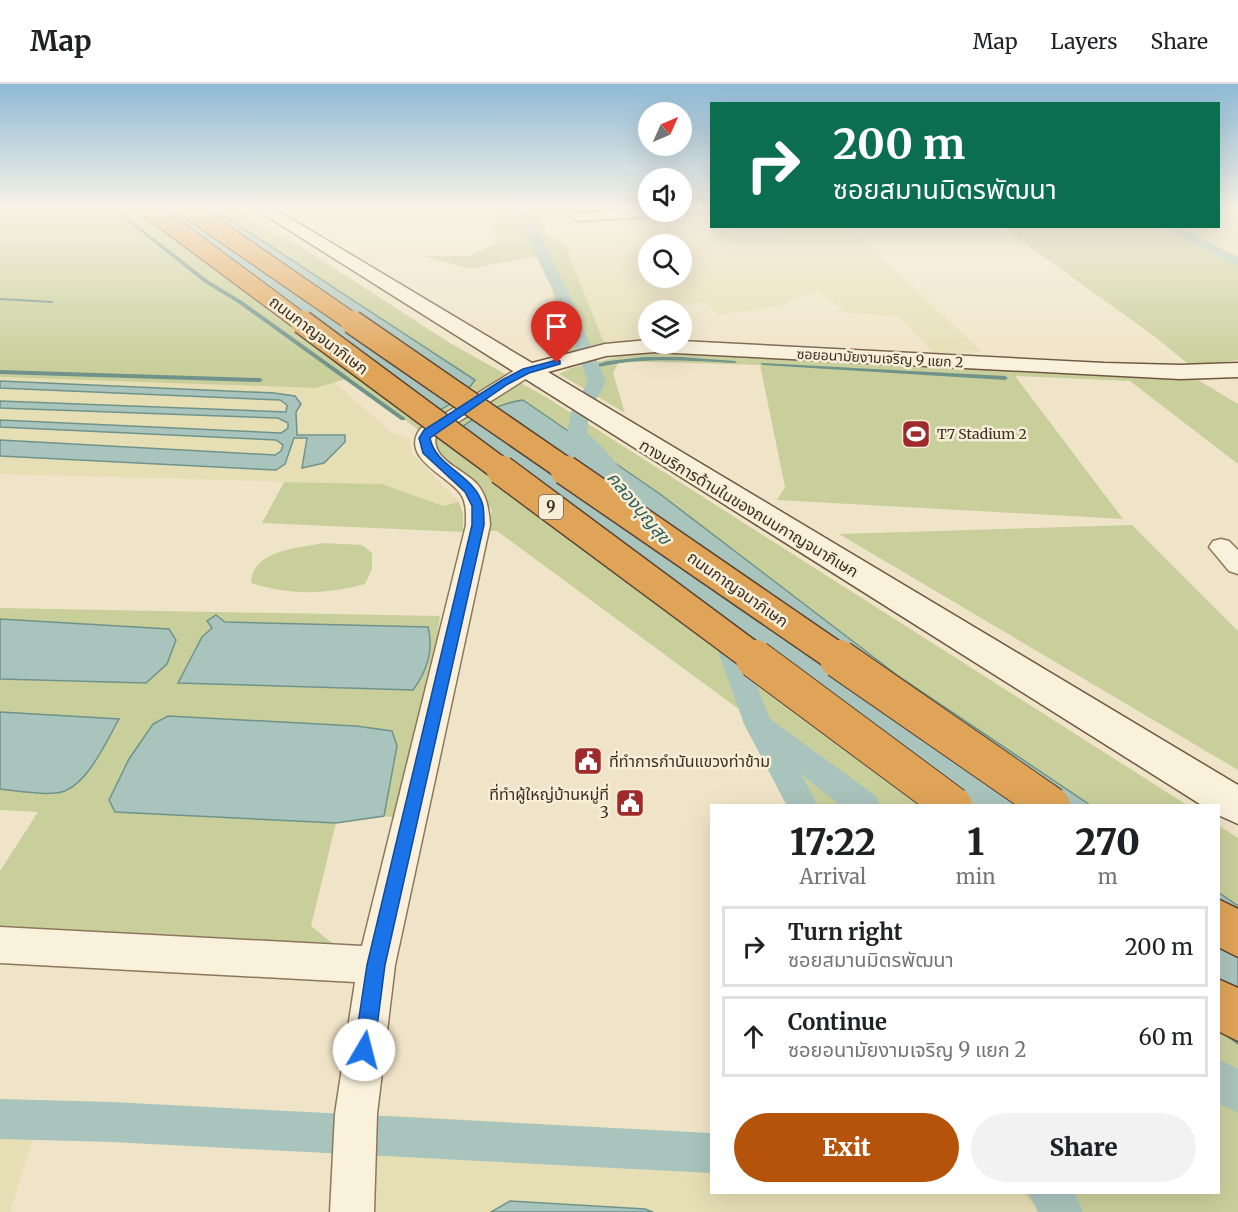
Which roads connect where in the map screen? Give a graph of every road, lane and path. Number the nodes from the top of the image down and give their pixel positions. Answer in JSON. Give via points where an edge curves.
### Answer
{"nodes":[{"id":1,"x":219,"y":261,"type":"edge"},
{"id":2,"x":264,"y":261,"type":"edge"},
{"id":3,"x":347,"y":261,"type":"edge"},
{"id":4,"x":1238,"y":370,"type":"edge"},
{"id":5,"x":536,"y":378,"type":"junction"},
{"id":6,"x":1221,"y":547,"type":"dead end"},
{"id":7,"x":1238,"y":565,"type":"edge"},
{"id":8,"x":950,"y":804,"type":"edge"},
{"id":9,"x":1048,"y":804,"type":"edge"},
{"id":10,"x":1238,"y":806,"type":"edge"},
{"id":11,"x":1220,"y":922,"type":"edge"},
{"id":12,"x":1238,"y":935,"type":"edge"},
{"id":13,"x":0,"y":945,"type":"edge"},
{"id":14,"x":376,"y":965,"type":"junction"},
{"id":15,"x":1220,"y":1004,"type":"edge"},
{"id":16,"x":1238,"y":1017,"type":"edge"},
{"id":17,"x":352,"y":1212,"type":"edge"}],
"edges":[{"from":1,"to":8,"type":"highway","name":"ถนนกาญจนาภิเษก","number":"9","bridge":true},
{"from":2,"to":9,"type":"highway","name":"ถนนกาญจนาภิเษก","number":"9","bridge":true},
{"from":3,"to":5,"type":"main road","name":"ทางบริการด้านในของถนนกาญจนาภิเษก"},
{"from":4,"to":5,"type":"main road","name":"ซอยอนามัยงามเจริญ 9 แยก 2","via":[[1104,370],[655,346],[605,350],[574,358]]},
{"from":5,"to":10,"type":"main road","name":"ทางบริการด้านในของถนนกาญจนาภิเษก"},
{"from":5,"to":14,"type":"street","via":[[437,426],[424,438],[427,451],[470,490],[477,506],[478,525]]},
{"from":6,"to":7,"type":"street"},
{"from":11,"to":12,"type":"highway"},
{"from":13,"to":14,"type":"street"},
{"from":14,"to":17,"type":"street","via":[[354,1133]]},
{"from":15,"to":16,"type":"highway"}]}
